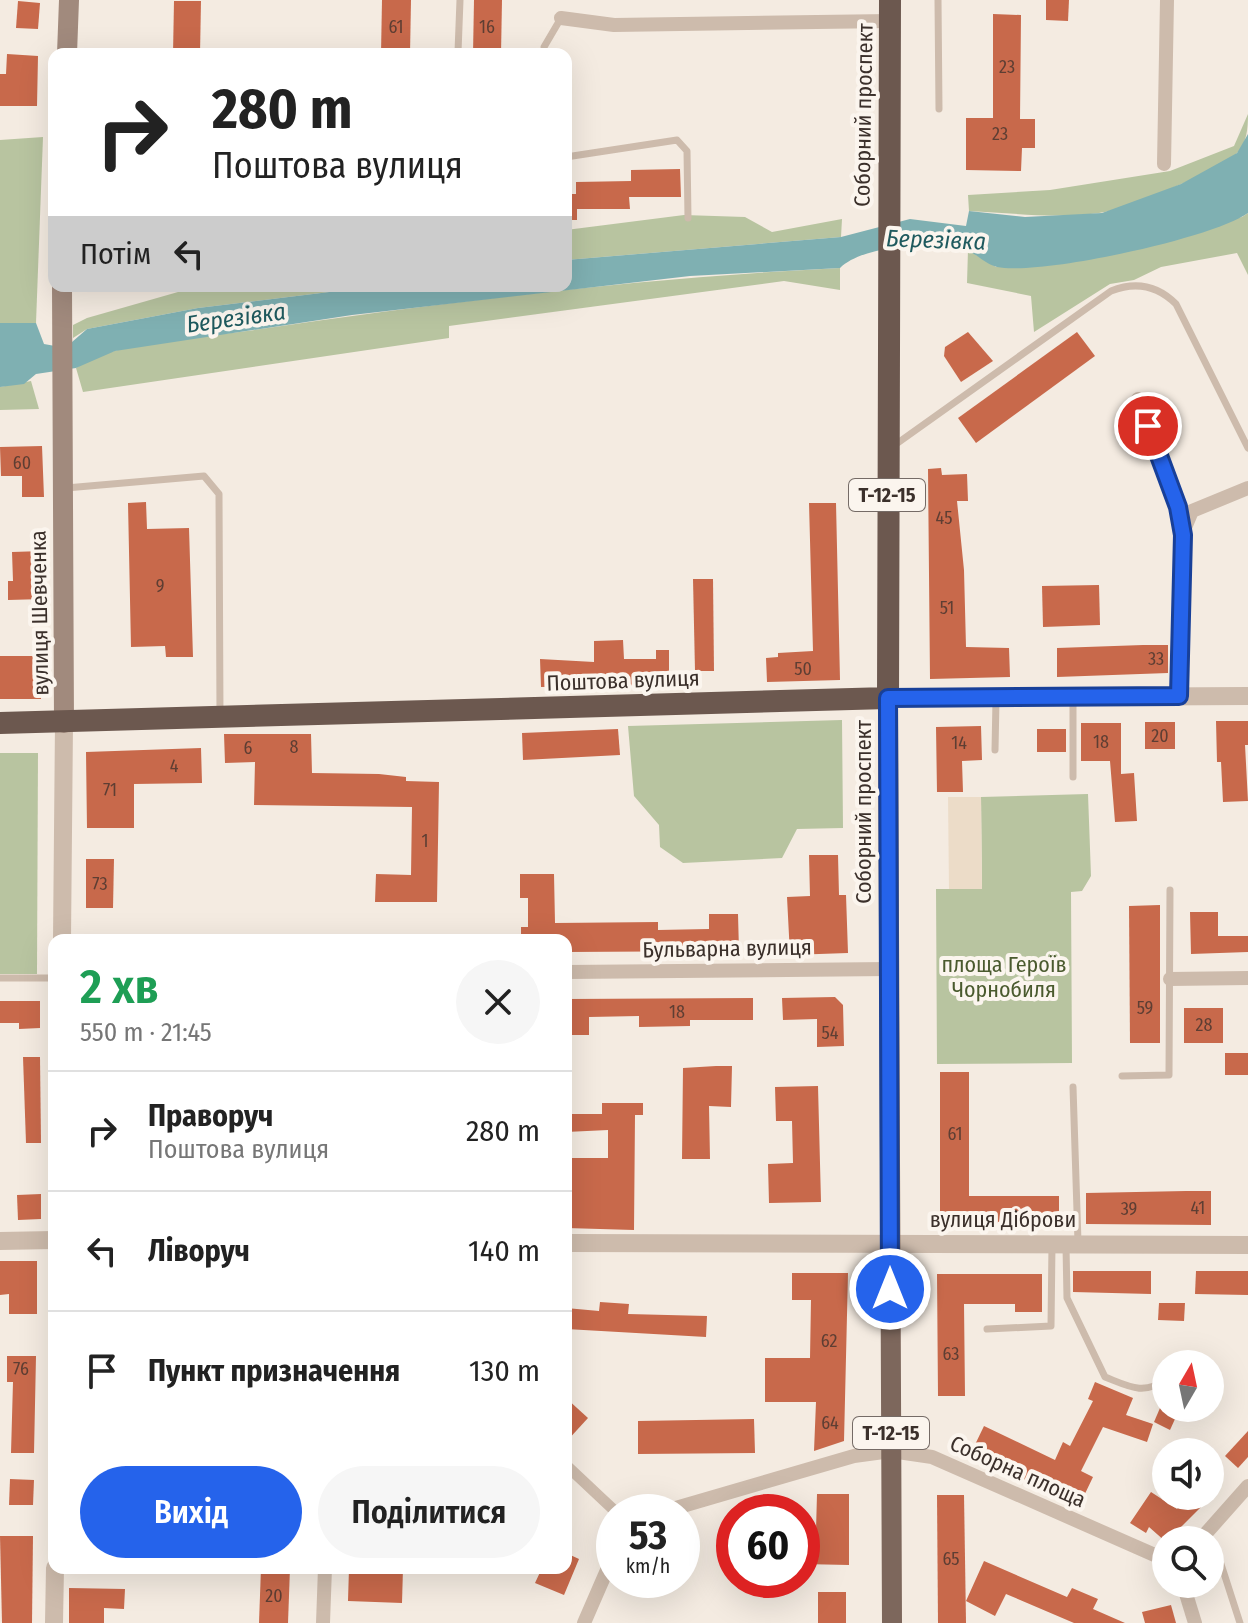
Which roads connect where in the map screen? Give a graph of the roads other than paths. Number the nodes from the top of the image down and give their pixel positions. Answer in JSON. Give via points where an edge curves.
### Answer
{"nodes":[{"id":1,"x":69,"y":0,"type":"edge"},
{"id":2,"x":460,"y":0,"type":"edge"},
{"id":3,"x":938,"y":0,"type":"edge"},
{"id":4,"x":1167,"y":0,"type":"edge"},
{"id":5,"x":890,"y":10,"type":"edge"},
{"id":6,"x":561,"y":18,"type":"joint"},
{"id":7,"x":67,"y":48,"type":"edge"},
{"id":8,"x":458,"y":48,"type":"edge"},
{"id":9,"x":546,"y":48,"type":"edge"},
{"id":10,"x":939,"y":109,"type":"dead end"},
{"id":11,"x":572,"y":156,"type":"edge"},
{"id":12,"x":1164,"y":164,"type":"dead end"},
{"id":13,"x":688,"y":218,"type":"dead end"},
{"id":14,"x":62,"y":292,"type":"edge"},
{"id":15,"x":1138,"y":399,"type":"dead end"},
{"id":16,"x":1248,"y":448,"type":"edge"},
{"id":17,"x":887,"y":450,"type":"junction"},
{"id":18,"x":61,"y":488,"type":"junction"},
{"id":19,"x":1248,"y":488,"type":"edge"},
{"id":20,"x":1183,"y":535,"type":"junction"},
{"id":21,"x":1179,"y":696,"type":"junction"},
{"id":22,"x":1248,"y":696,"type":"edge"},
{"id":23,"x":1073,"y":697,"type":"junction"},
{"id":24,"x":888,"y":698,"type":"junction"},
{"id":25,"x":996,"y":698,"type":"junction"},
{"id":26,"x":220,"y":718,"type":"junction"},
{"id":27,"x":0,"y":723,"type":"edge"},
{"id":28,"x":64,"y":723,"type":"junction"},
{"id":29,"x":995,"y":750,"type":"dead end"},
{"id":30,"x":1073,"y":777,"type":"dead end"},
{"id":31,"x":1170,"y":890,"type":"dead end"},
{"id":32,"x":62,"y":934,"type":"edge"},
{"id":33,"x":889,"y":969,"type":"junction"},
{"id":34,"x":572,"y":972,"type":"edge"},
{"id":35,"x":0,"y":978,"type":"edge"},
{"id":36,"x":48,"y":978,"type":"edge"},
{"id":37,"x":1248,"y":978,"type":"edge"},
{"id":38,"x":1170,"y":979,"type":"junction"},
{"id":39,"x":1122,"y":1076,"type":"dead end"},
{"id":40,"x":1073,"y":1087,"type":"dead end"},
{"id":41,"x":48,"y":1240,"type":"edge"},
{"id":42,"x":0,"y":1241,"type":"edge"},
{"id":43,"x":572,"y":1243,"type":"edge"},
{"id":44,"x":890,"y":1243,"type":"junction"},
{"id":45,"x":1065,"y":1244,"type":"junction"},
{"id":46,"x":1248,"y":1245,"type":"edge"},
{"id":47,"x":987,"y":1329,"type":"dead end"},
{"id":48,"x":1152,"y":1389,"type":"edge"},
{"id":49,"x":891,"y":1451,"type":"junction"},
{"id":50,"x":572,"y":1471,"type":"edge"},
{"id":51,"x":1248,"y":1486,"type":"edge"},
{"id":52,"x":597,"y":1494,"type":"edge"},
{"id":53,"x":700,"y":1501,"type":"edge"},
{"id":54,"x":1212,"y":1526,"type":"edge"},
{"id":55,"x":1152,"y":1554,"type":"edge"},
{"id":56,"x":1224,"y":1573,"type":"edge"},
{"id":57,"x":55,"y":1574,"type":"edge"},
{"id":58,"x":325,"y":1574,"type":"edge"},
{"id":59,"x":596,"y":1595,"type":"edge"},
{"id":60,"x":1187,"y":1598,"type":"edge"},
{"id":61,"x":54,"y":1623,"type":"edge"},
{"id":62,"x":323,"y":1623,"type":"edge"},
{"id":63,"x":584,"y":1623,"type":"edge"},
{"id":64,"x":892,"y":1623,"type":"edge"},
{"id":65,"x":1195,"y":1623,"type":"edge"},
{"id":66,"x":1240,"y":1623,"type":"edge"}],
"edges":[{"from":1,"to":7,"type":"main road"},
{"from":2,"to":8,"type":"lane"},
{"from":3,"to":10,"type":"lane"},
{"from":4,"to":12,"type":"street"},
{"from":5,"to":6,"type":"street","via":[[614,25]]},
{"from":5,"to":17,"type":"highway","name":"Соборний проспект","number":"Т-12-15"},
{"from":6,"to":9,"type":"lane"},
{"from":11,"to":13,"type":"lane","via":[[677,140],[687,151]]},
{"from":14,"to":18,"type":"main road","name":"вулиця Шевченка"},
{"from":15,"to":20,"type":"street","via":[[1178,507]]},
{"from":16,"to":17,"type":"lane","via":[[1176,304],[1157,289],[1134,285],[1111,291]]},
{"from":17,"to":24,"type":"highway","name":"Соборний проспект","number":"Т-12-15"},
{"from":18,"to":26,"type":"lane","via":[[204,476],[214,484],[219,494]]},
{"from":18,"to":28,"type":"main road","name":"вулиця Шевченка"},
{"from":19,"to":20,"type":"street","via":[[1192,511]]},
{"from":20,"to":21,"type":"street"},
{"from":21,"to":22,"type":"street","name":"Поштова вулиця"},
{"from":21,"to":23,"type":"street","name":"Поштова вулиця"},
{"from":23,"to":25,"type":"street","name":"Поштова вулиця"},
{"from":23,"to":30,"type":"lane"},
{"from":24,"to":25,"type":"street","name":"Поштова вулиця"},
{"from":24,"to":26,"type":"highway","name":"Поштова вулиця"},
{"from":24,"to":33,"type":"main road","name":"Соборний проспект","number":"Т-12-15"},
{"from":25,"to":29,"type":"lane"},
{"from":26,"to":28,"type":"highway","name":"Поштова вулиця"},
{"from":27,"to":28,"type":"highway","name":"Поштова вулиця"},
{"from":28,"to":32,"type":"street","name":"вулиця Шевченка"},
{"from":31,"to":38,"type":"lane"},
{"from":33,"to":34,"type":"street","name":"Бульварна вулиця"},
{"from":33,"to":44,"type":"main road","name":"Соборний проспект","number":"Т-12-15"},
{"from":35,"to":36,"type":"lane"},
{"from":37,"to":38,"type":"street"},
{"from":38,"to":39,"type":"lane","via":[[1169,1075]]},
{"from":40,"to":45,"type":"lane"},
{"from":41,"to":42,"type":"street"},
{"from":43,"to":44,"type":"street","name":"вулиця Діброви"},
{"from":44,"to":45,"type":"street","name":"вулиця Діброви"},
{"from":44,"to":49,"type":"main road","name":"Соборний проспект","number":"Т-12-15"},
{"from":45,"to":46,"type":"street","name":"вулиця Діброви"},
{"from":45,"to":47,"type":"lane","via":[[1051,1326]]},
{"from":45,"to":48,"type":"lane","via":[[1067,1298],[1105,1377],[1139,1390]]},
{"from":49,"to":53,"type":"street","name":"Соборна площа","via":[[854,1456]]},
{"from":49,"to":55,"type":"street","name":"Соборна площа","via":[[932,1457]]},
{"from":49,"to":64,"type":"main road","name":"Соборний проспект","number":"Т-12-15"},
{"from":50,"to":52,"type":"street"},
{"from":51,"to":54,"type":"street"},
{"from":56,"to":66,"type":"lane"},
{"from":57,"to":61,"type":"street"},
{"from":58,"to":62,"type":"street"},
{"from":59,"to":63,"type":"street"},
{"from":60,"to":65,"type":"street"}]}
